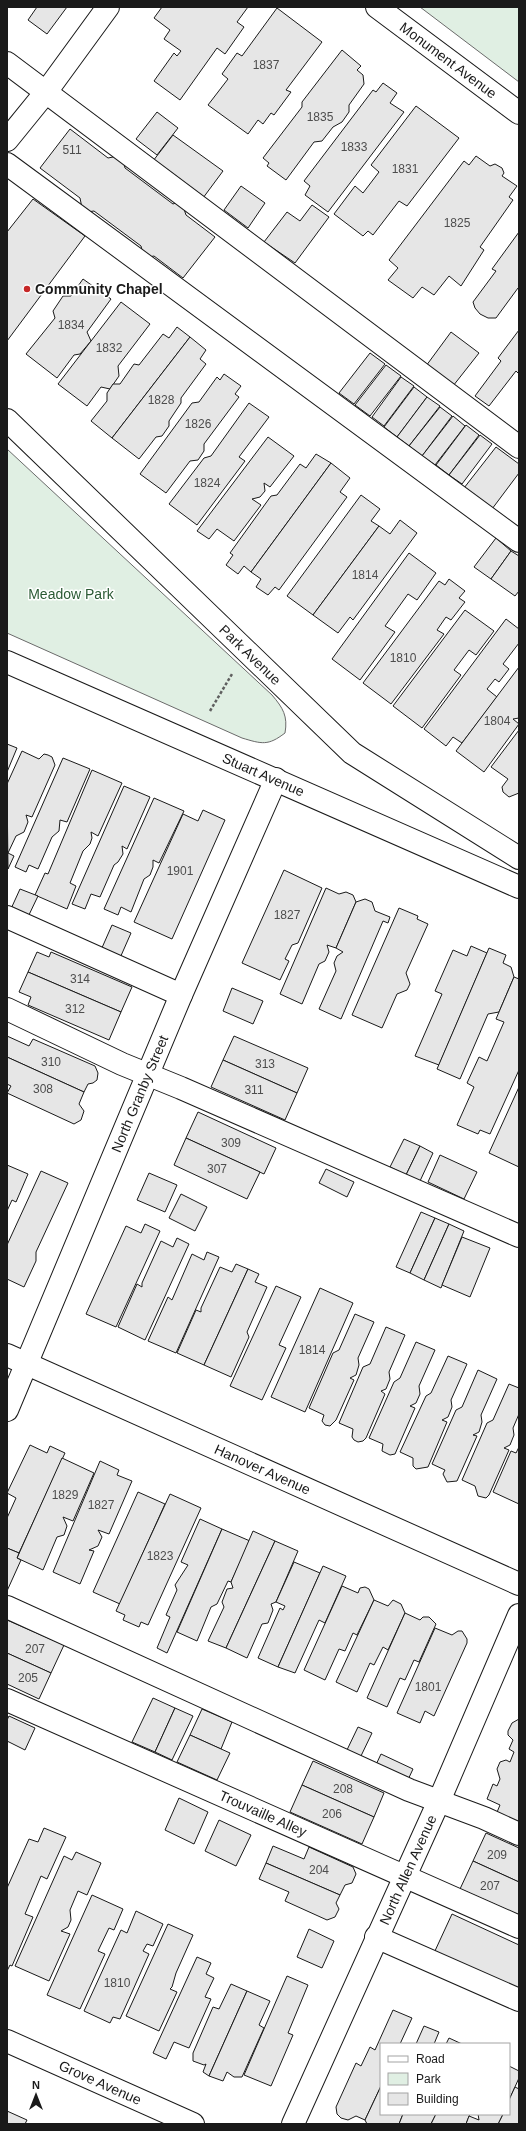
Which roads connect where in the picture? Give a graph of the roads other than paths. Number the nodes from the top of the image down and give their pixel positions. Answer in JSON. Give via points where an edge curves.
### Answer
{"nodes":[{"id":1,"x":108,"y":7,"type":"edge"},
{"id":2,"x":377,"y":7,"type":"edge"},
{"id":3,"x":7,"y":63,"type":"edge"},
{"id":4,"x":46,"y":92,"type":"junction"},
{"id":5,"x":519,"y":113,"type":"edge"},
{"id":6,"x":7,"y":140,"type":"edge"},
{"id":7,"x":7,"y":164,"type":"edge"},
{"id":8,"x":7,"y":420,"type":"edge"},
{"id":9,"x":519,"y":447,"type":"edge"},
{"id":10,"x":519,"y":541,"type":"edge"},
{"id":11,"x":7,"y":662,"type":"edge"},
{"id":12,"x":276,"y":779,"type":"junction"},
{"id":13,"x":519,"y":858,"type":"edge"},
{"id":14,"x":519,"y":887,"type":"edge"},
{"id":15,"x":7,"y":917,"type":"edge"},
{"id":16,"x":181,"y":996,"type":"junction"},
{"id":17,"x":7,"y":1009,"type":"edge"},
{"id":18,"x":148,"y":1074,"type":"junction"},
{"id":19,"x":519,"y":1236,"type":"edge"},
{"id":20,"x":7,"y":1355,"type":"edge"},
{"id":21,"x":26,"y":1364,"type":"junction"},
{"id":22,"x":7,"y":1410,"type":"edge"},
{"id":23,"x":519,"y":1584,"type":"edge"},
{"id":24,"x":7,"y":1607,"type":"edge"},
{"id":25,"x":519,"y":1615,"type":"edge"},
{"id":26,"x":7,"y":1700,"type":"edge"},
{"id":27,"x":439,"y":1801,"type":"junction"},
{"id":28,"x":519,"y":1834,"type":"edge"},
{"id":29,"x":404,"y":1876,"type":"junction"},
{"id":30,"x":519,"y":1927,"type":"edge"},
{"id":31,"x":376,"y":1937,"type":"junction"},
{"id":32,"x":519,"y":2000,"type":"edge"},
{"id":33,"x":7,"y":2041,"type":"edge"},
{"id":34,"x":193,"y":2124,"type":"edge"},
{"id":35,"x":293,"y":2124,"type":"edge"}],
"edges":[{"from":1,"to":4,"type":"street"},
{"from":2,"to":5,"type":"street","name":"Monument Avenue"},
{"from":3,"to":4,"type":"street"},
{"from":4,"to":6,"type":"street"},
{"from":4,"to":9,"type":"street"},
{"from":7,"to":10,"type":"street"},
{"from":8,"to":13,"type":"street","name":"Park Avenue","via":[[352,753]]},
{"from":11,"to":12,"type":"street","name":"Stuart Avenue"},
{"from":12,"to":14,"type":"street","name":"Stuart Avenue"},
{"from":12,"to":16,"type":"street","name":"North Granby Street"},
{"from":15,"to":16,"type":"street"},
{"from":16,"to":18,"type":"street","name":"North Granby Street"},
{"from":17,"to":18,"type":"street"},
{"from":18,"to":19,"type":"street"},
{"from":18,"to":21,"type":"street","name":"North Granby Street"},
{"from":20,"to":21,"type":"street","name":"Hanover Avenue"},
{"from":21,"to":22,"type":"street","name":"North Granby Street"},
{"from":21,"to":23,"type":"street","name":"Hanover Avenue"},
{"from":24,"to":27,"type":"street","via":[[409,1790]]},
{"from":25,"to":27,"type":"street","name":"North Allen Avenue"},
{"from":26,"to":29,"type":"street","name":"Trouvaille Alley"},
{"from":27,"to":28,"type":"street"},
{"from":27,"to":29,"type":"street","name":"North Allen Avenue"},
{"from":29,"to":30,"type":"street","name":"Trouvaille Alley"},
{"from":29,"to":31,"type":"street","name":"North Allen Avenue"},
{"from":31,"to":32,"type":"street"},
{"from":31,"to":35,"type":"street","name":"North Allen Avenue"},
{"from":33,"to":34,"type":"street","name":"Grove Avenue"}]}
